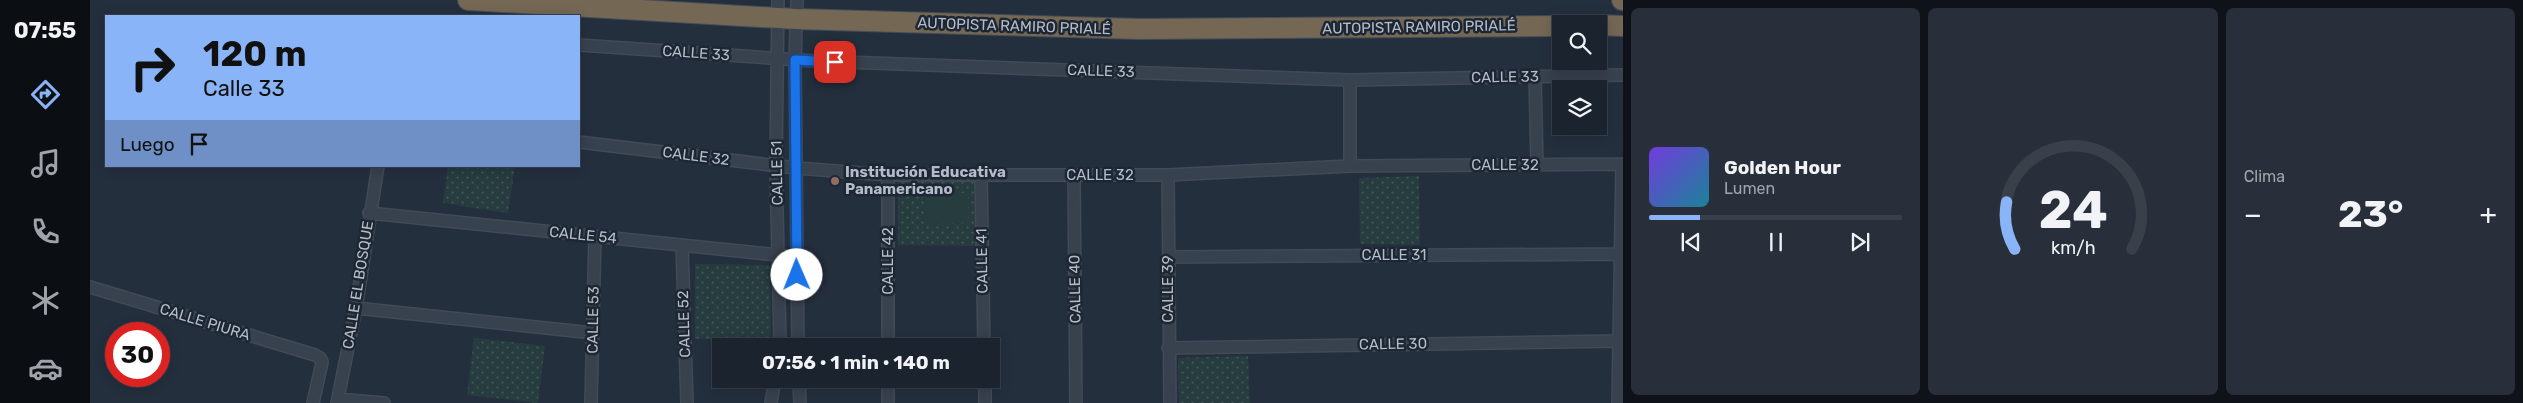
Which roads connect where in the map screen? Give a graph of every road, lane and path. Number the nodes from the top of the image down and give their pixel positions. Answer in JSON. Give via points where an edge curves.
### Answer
{"nodes":[{"id":1,"x":468,"y":0,"type":"edge"},
{"id":2,"x":787,"y":9,"type":"edge"},
{"id":3,"x":1607,"y":25,"type":"edge"},
{"id":4,"x":1552,"y":26,"type":"edge"},
{"id":5,"x":1623,"y":26,"type":"edge"},
{"id":6,"x":580,"y":45,"type":"edge"},
{"id":7,"x":776,"y":58,"type":"junction"},
{"id":8,"x":795,"y":60,"type":"junction"},
{"id":9,"x":1623,"y":75,"type":"edge"},
{"id":10,"x":1535,"y":77,"type":"junction"},
{"id":11,"x":1350,"y":80,"type":"junction"},
{"id":12,"x":580,"y":142,"type":"edge"},
{"id":13,"x":1537,"y":164,"type":"junction"},
{"id":14,"x":1622,"y":164,"type":"edge"},
{"id":15,"x":776,"y":165,"type":"junction"},
{"id":16,"x":1350,"y":166,"type":"junction"},
{"id":17,"x":378,"y":167,"type":"edge"},
{"id":18,"x":796,"y":168,"type":"junction"},
{"id":19,"x":888,"y":175,"type":"junction"},
{"id":20,"x":1074,"y":175,"type":"junction"},
{"id":21,"x":1168,"y":175,"type":"junction"},
{"id":22,"x":981,"y":176,"type":"junction"},
{"id":23,"x":369,"y":213,"type":"junction"},
{"id":24,"x":595,"y":236,"type":"junction"},
{"id":25,"x":682,"y":245,"type":"junction"},
{"id":26,"x":1620,"y":254,"type":"junction"},
{"id":27,"x":778,"y":255,"type":"junction"},
{"id":28,"x":797,"y":257,"type":"junction"},
{"id":29,"x":1168,"y":257,"type":"junction"},
{"id":30,"x":90,"y":287,"type":"edge"},
{"id":31,"x":356,"y":308,"type":"junction"},
{"id":32,"x":593,"y":333,"type":"junction"},
{"id":33,"x":780,"y":338,"type":"edge"},
{"id":34,"x":798,"y":338,"type":"edge"},
{"id":35,"x":888,"y":338,"type":"edge"},
{"id":36,"x":984,"y":338,"type":"edge"},
{"id":37,"x":1618,"y":341,"type":"junction"},
{"id":38,"x":1168,"y":348,"type":"junction"},
{"id":39,"x":320,"y":358,"type":"joint"},
{"id":40,"x":774,"y":388,"type":"edge"},
{"id":41,"x":799,"y":388,"type":"edge"},
{"id":42,"x":888,"y":388,"type":"edge"},
{"id":43,"x":985,"y":388,"type":"edge"},
{"id":44,"x":338,"y":401,"type":"edge"},
{"id":45,"x":313,"y":403,"type":"edge"},
{"id":46,"x":384,"y":403,"type":"edge"},
{"id":47,"x":591,"y":403,"type":"edge"},
{"id":48,"x":687,"y":403,"type":"edge"},
{"id":49,"x":771,"y":403,"type":"edge"},
{"id":50,"x":800,"y":403,"type":"edge"},
{"id":51,"x":888,"y":403,"type":"edge"},
{"id":52,"x":986,"y":403,"type":"edge"},
{"id":53,"x":1076,"y":403,"type":"edge"},
{"id":54,"x":1170,"y":403,"type":"edge"},
{"id":55,"x":1618,"y":403,"type":"edge"}],
"edges":[{"from":1,"to":2,"type":"highway","name":"AUTOPISTA RAMIRO PRIALÉ"},
{"from":2,"to":4,"type":"highway","name":"AUTOPISTA RAMIRO PRIALÉ","via":[[1140,29]]},
{"from":2,"to":7,"type":"street","name":"CALLE 51"},
{"from":2,"to":8,"type":"street","name":"CALLE 51"},
{"from":3,"to":5,"type":"highway"},
{"from":6,"to":7,"type":"street","name":"CALLE 33"},
{"from":7,"to":8,"type":"street","name":"CALLE 33"},
{"from":7,"to":15,"type":"street","name":"CALLE 51"},
{"from":8,"to":11,"type":"street","name":"CALLE 33"},
{"from":8,"to":18,"type":"street","name":"CALLE 51"},
{"from":9,"to":10,"type":"street","name":"CALLE 33"},
{"from":10,"to":11,"type":"street","name":"CALLE 33"},
{"from":10,"to":13,"type":"street"},
{"from":11,"to":16,"type":"street"},
{"from":12,"to":15,"type":"street","name":"CALLE 32"},
{"from":13,"to":14,"type":"street","name":"CALLE 32"},
{"from":13,"to":16,"type":"street","name":"CALLE 32"},
{"from":14,"to":26,"type":"street"},
{"from":15,"to":18,"type":"street","name":"CALLE 32"},
{"from":15,"to":27,"type":"street","name":"CALLE 51"},
{"from":16,"to":21,"type":"street","name":"CALLE 32"},
{"from":17,"to":23,"type":"street","name":"CALLE EL BOSQUE"},
{"from":18,"to":19,"type":"street","name":"CALLE 32"},
{"from":18,"to":28,"type":"street","name":"CALLE 51"},
{"from":19,"to":22,"type":"street","name":"CALLE 32"},
{"from":19,"to":35,"type":"street","name":"CALLE 42"},
{"from":20,"to":21,"type":"street","name":"CALLE 32"},
{"from":20,"to":22,"type":"street","name":"CALLE 32"},
{"from":20,"to":53,"type":"street","name":"CALLE 40"},
{"from":21,"to":29,"type":"street","name":"CALLE 39"},
{"from":22,"to":36,"type":"street","name":"CALLE 41"},
{"from":23,"to":24,"type":"street","name":"CALLE 54"},
{"from":23,"to":31,"type":"street","name":"CALLE EL BOSQUE"},
{"from":24,"to":25,"type":"street","name":"CALLE 54"},
{"from":24,"to":32,"type":"street","name":"CALLE 53"},
{"from":25,"to":27,"type":"street","name":"CALLE 54"},
{"from":25,"to":48,"type":"street","name":"CALLE 52"},
{"from":26,"to":29,"type":"street","name":"CALLE 31"},
{"from":26,"to":37,"type":"street"},
{"from":27,"to":28,"type":"street","name":"CALLE 54"},
{"from":27,"to":33,"type":"street","name":"CALLE 51"},
{"from":28,"to":34,"type":"street","name":"CALLE 51"},
{"from":29,"to":38,"type":"street","name":"CALLE 39"},
{"from":30,"to":39,"type":"street","name":"CALLE PIURA"},
{"from":31,"to":32,"type":"street"},
{"from":31,"to":44,"type":"street","name":"CALLE EL BOSQUE"},
{"from":32,"to":47,"type":"street","name":"CALLE 53"},
{"from":37,"to":38,"type":"street","name":"CALLE 30"},
{"from":37,"to":55,"type":"street"},
{"from":38,"to":54,"type":"street","name":"CALLE 39"},
{"from":39,"to":45,"type":"street","name":"CALLE EL BOSQUE","via":[[322,362]]},
{"from":40,"to":49,"type":"street"},
{"from":41,"to":50,"type":"street"},
{"from":42,"to":51,"type":"street"},
{"from":43,"to":52,"type":"street"},
{"from":44,"to":46,"type":"street"}]}
